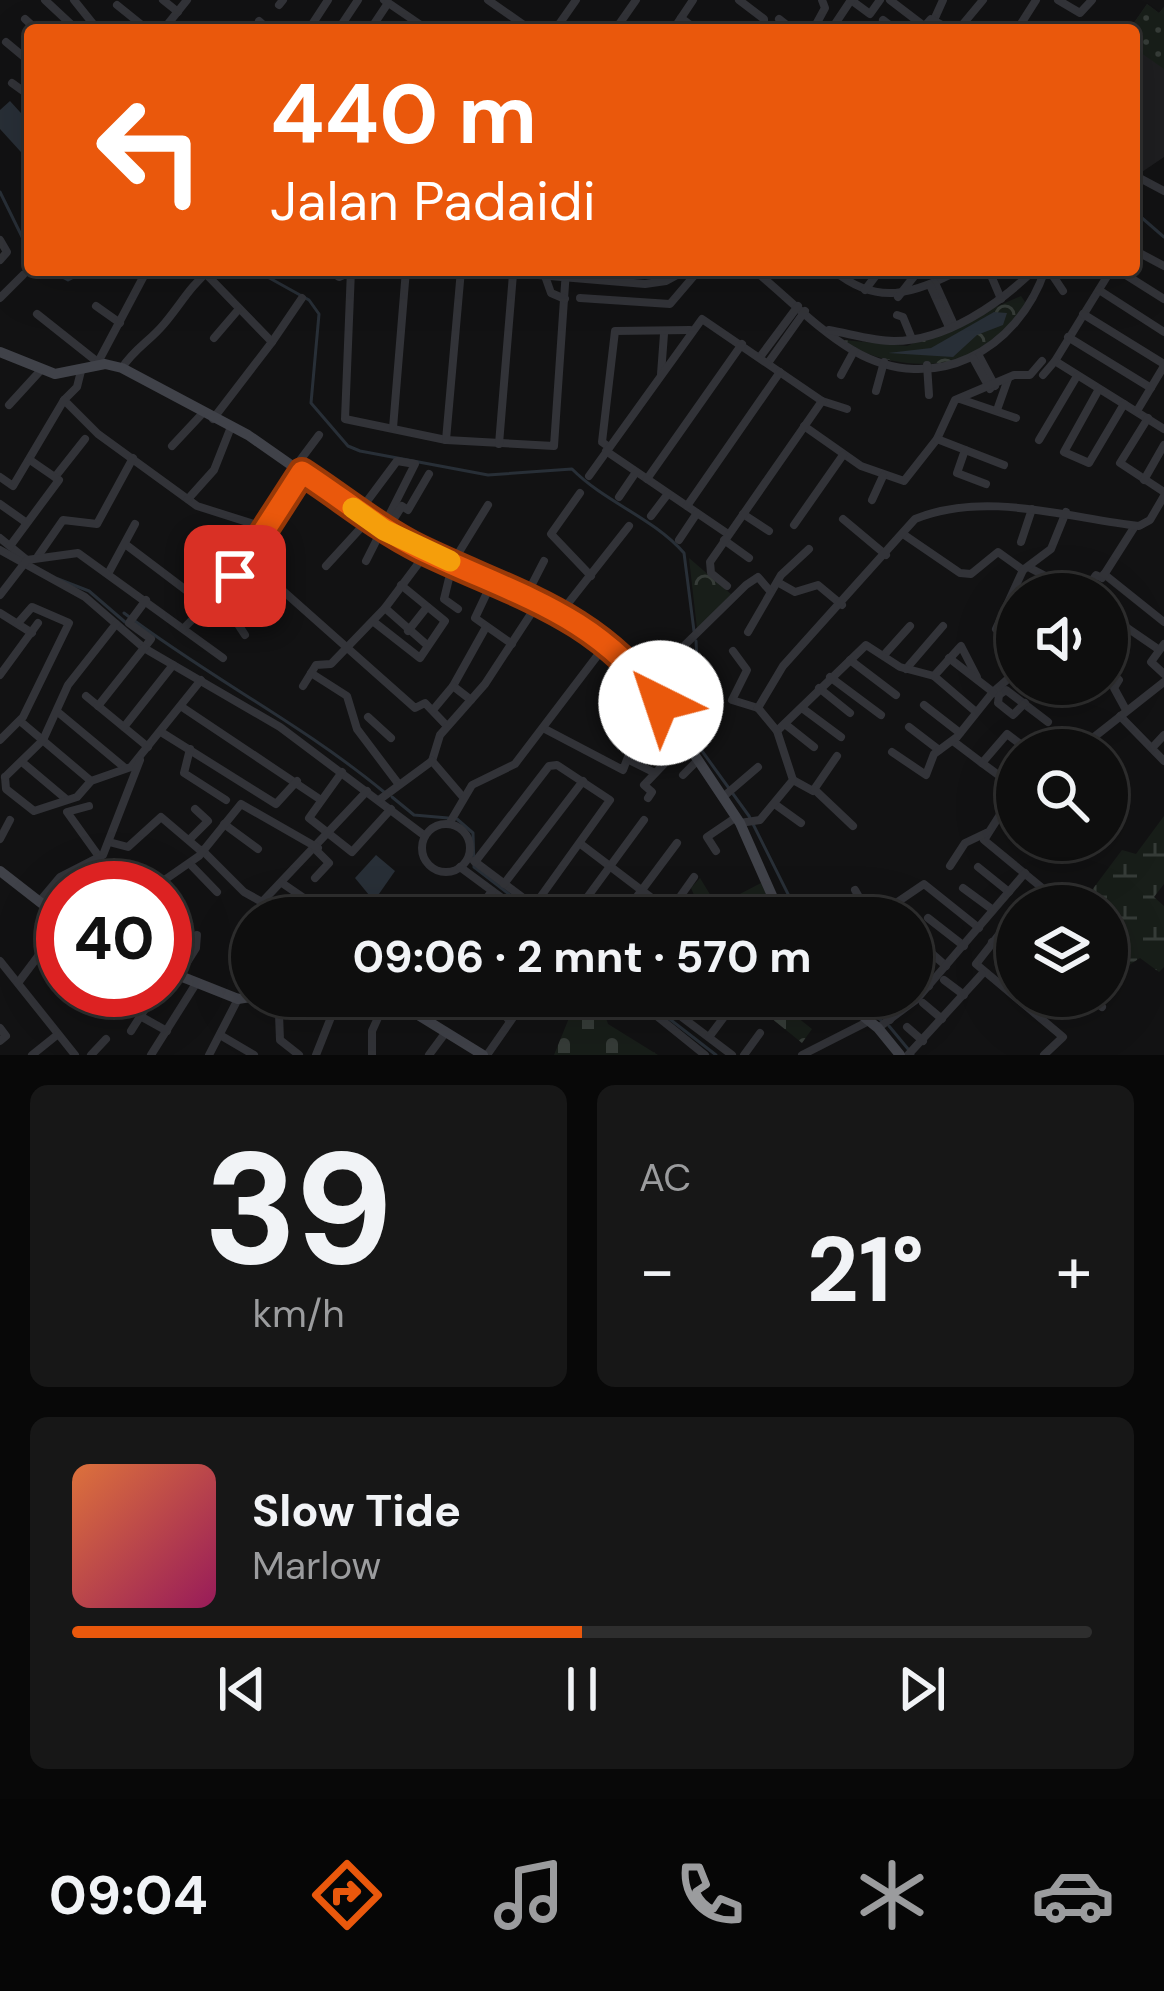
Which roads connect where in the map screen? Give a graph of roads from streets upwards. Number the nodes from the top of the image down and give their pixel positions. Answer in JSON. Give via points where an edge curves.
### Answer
{"nodes":[{"id":1,"x":45,"y":0,"type":"edge"},
{"id":2,"x":74,"y":0,"type":"edge"},
{"id":3,"x":163,"y":0,"type":"edge"},
{"id":4,"x":187,"y":0,"type":"edge"},
{"id":5,"x":488,"y":0,"type":"edge"},
{"id":6,"x":517,"y":0,"type":"edge"},
{"id":7,"x":693,"y":0,"type":"edge"},
{"id":8,"x":739,"y":0,"type":"edge"},
{"id":9,"x":851,"y":0,"type":"edge"},
{"id":10,"x":880,"y":0,"type":"edge"},
{"id":11,"x":890,"y":0,"type":"edge"},
{"id":12,"x":909,"y":0,"type":"edge"},
{"id":13,"x":943,"y":0,"type":"edge"},
{"id":14,"x":982,"y":0,"type":"edge"},
{"id":15,"x":1058,"y":0,"type":"edge"},
{"id":16,"x":1092,"y":0,"type":"edge"},
{"id":17,"x":386,"y":1,"type":"edge"},
{"id":18,"x":117,"y":5,"type":"dead end"},
{"id":19,"x":902,"y":9,"type":"junction"},
{"id":20,"x":178,"y":12,"type":"junction"},
{"id":21,"x":507,"y":13,"type":"junction"},
{"id":22,"x":91,"y":18,"type":"junction"},
{"id":23,"x":681,"y":18,"type":"junction"},
{"id":24,"x":25,"y":19,"type":"dead end"},
{"id":25,"x":779,"y":19,"type":"dead end"},
{"id":26,"x":883,"y":20,"type":"dead end"},
{"id":27,"x":934,"y":20,"type":"junction"},
{"id":28,"x":259,"y":21,"type":"dead end"},
{"id":29,"x":31,"y":24,"type":"edge"},
{"id":30,"x":69,"y":24,"type":"edge"},
{"id":31,"x":82,"y":24,"type":"edge"},
{"id":32,"x":94,"y":24,"type":"edge"},
{"id":33,"x":141,"y":24,"type":"edge"},
{"id":34,"x":169,"y":24,"type":"edge"},
{"id":35,"x":262,"y":24,"type":"edge"},
{"id":36,"x":419,"y":24,"type":"edge"},
{"id":37,"x":519,"y":24,"type":"edge"},
{"id":38,"x":677,"y":24,"type":"edge"},
{"id":39,"x":689,"y":24,"type":"edge"},
{"id":40,"x":764,"y":24,"type":"edge"},
{"id":41,"x":785,"y":24,"type":"edge"},
{"id":42,"x":888,"y":24,"type":"edge"},
{"id":43,"x":919,"y":24,"type":"edge"},
{"id":44,"x":928,"y":24,"type":"edge"},
{"id":45,"x":942,"y":24,"type":"edge"},
{"id":46,"x":960,"y":24,"type":"edge"},
{"id":47,"x":6,"y":42,"type":"dead end"},
{"id":48,"x":24,"y":57,"type":"edge"},
{"id":49,"x":12,"y":83,"type":"dead end"},
{"id":50,"x":24,"y":92,"type":"edge"},
{"id":51,"x":0,"y":240,"type":"edge"},
{"id":52,"x":0,"y":260,"type":"edge"},
{"id":53,"x":22,"y":275,"type":"dead end"},
{"id":54,"x":144,"y":276,"type":"edge"},
{"id":55,"x":204,"y":276,"type":"edge"},
{"id":56,"x":211,"y":276,"type":"edge"},
{"id":57,"x":350,"y":276,"type":"edge"},
{"id":58,"x":405,"y":276,"type":"edge"},
{"id":59,"x":460,"y":276,"type":"edge"},
{"id":60,"x":513,"y":276,"type":"edge"},
{"id":61,"x":545,"y":276,"type":"edge"},
{"id":62,"x":565,"y":276,"type":"edge"},
{"id":63,"x":594,"y":276,"type":"edge"},
{"id":64,"x":675,"y":276,"type":"edge"},
{"id":65,"x":695,"y":276,"type":"edge"},
{"id":66,"x":761,"y":276,"type":"edge"},
{"id":67,"x":843,"y":276,"type":"edge"},
{"id":68,"x":876,"y":276,"type":"edge"},
{"id":69,"x":914,"y":276,"type":"edge"},
{"id":70,"x":948,"y":276,"type":"edge"},
{"id":71,"x":991,"y":276,"type":"edge"},
{"id":72,"x":1022,"y":276,"type":"edge"},
{"id":73,"x":1044,"y":276,"type":"edge"},
{"id":74,"x":1052,"y":276,"type":"edge"},
{"id":75,"x":1112,"y":276,"type":"edge"},
{"id":76,"x":1128,"y":276,"type":"edge"},
{"id":77,"x":666,"y":281,"type":"junction"},
{"id":78,"x":932,"y":284,"type":"junction"},
{"id":79,"x":865,"y":290,"type":"junction"},
{"id":80,"x":1099,"y":290,"type":"junction"},
{"id":81,"x":1010,"y":291,"type":"junction"},
{"id":82,"x":1063,"y":291,"type":"dead end"},
{"id":83,"x":898,"y":297,"type":"junction"},
{"id":84,"x":0,"y":298,"type":"edge"},
{"id":85,"x":302,"y":298,"type":"dead end"},
{"id":86,"x":580,"y":298,"type":"dead end"},
{"id":87,"x":565,"y":299,"type":"junction"},
{"id":88,"x":1001,"y":299,"type":"junction"},
{"id":89,"x":1164,"y":299,"type":"edge"},
{"id":90,"x":677,"y":302,"type":"junction"},
{"id":91,"x":96,"y":306,"type":"dead end"},
{"id":92,"x":1031,"y":307,"type":"junction"},
{"id":93,"x":801,"y":308,"type":"junction"},
{"id":94,"x":238,"y":310,"type":"junction"},
{"id":95,"x":37,"y":314,"type":"dead end"},
{"id":96,"x":1083,"y":314,"type":"junction"},
{"id":97,"x":897,"y":316,"type":"dead end"},
{"id":98,"x":120,"y":323,"type":"junction"},
{"id":99,"x":951,"y":326,"type":"junction"},
{"id":100,"x":692,"y":330,"type":"junction"},
{"id":101,"x":828,"y":330,"type":"junction"},
{"id":102,"x":1164,"y":332,"type":"edge"},
{"id":103,"x":664,"y":334,"type":"junction"},
{"id":104,"x":1068,"y":337,"type":"junction"},
{"id":105,"x":214,"y":338,"type":"dead end"},
{"id":106,"x":912,"y":339,"type":"junction"},
{"id":107,"x":272,"y":342,"type":"junction"},
{"id":108,"x":742,"y":344,"type":"junction"},
{"id":109,"x":854,"y":351,"type":"junction"},
{"id":110,"x":0,"y":352,"type":"edge"},
{"id":111,"x":976,"y":357,"type":"junction"},
{"id":112,"x":1054,"y":359,"type":"junction"},
{"id":113,"x":764,"y":360,"type":"junction"},
{"id":114,"x":1042,"y":361,"type":"dead end"},
{"id":115,"x":884,"y":362,"type":"junction"},
{"id":116,"x":95,"y":363,"type":"junction"},
{"id":117,"x":927,"y":365,"type":"junction"},
{"id":118,"x":1164,"y":365,"type":"edge"},
{"id":119,"x":122,"y":368,"type":"junction"},
{"id":120,"x":41,"y":370,"type":"junction"},
{"id":121,"x":81,"y":370,"type":"junction"},
{"id":122,"x":780,"y":372,"type":"junction"},
{"id":123,"x":661,"y":375,"type":"junction"},
{"id":124,"x":841,"y":375,"type":"dead end"},
{"id":125,"x":1043,"y":376,"type":"dead end"},
{"id":126,"x":1077,"y":376,"type":"junction"},
{"id":127,"x":1009,"y":377,"type":"junction"},
{"id":128,"x":993,"y":387,"type":"junction"},
{"id":129,"x":1151,"y":388,"type":"junction"},
{"id":130,"x":1099,"y":389,"type":"junction"},
{"id":131,"x":876,"y":391,"type":"dead end"},
{"id":132,"x":929,"y":394,"type":"dead end"},
{"id":133,"x":958,"y":399,"type":"junction"},
{"id":134,"x":64,"y":400,"type":"junction"},
{"id":135,"x":822,"y":401,"type":"junction"},
{"id":136,"x":1124,"y":404,"type":"junction"},
{"id":137,"x":9,"y":405,"type":"dead end"},
{"id":138,"x":847,"y":409,"type":"dead end"},
{"id":139,"x":997,"y":410,"type":"junction"},
{"id":140,"x":1137,"y":411,"type":"junction"},
{"id":141,"x":206,"y":417,"type":"junction"},
{"id":142,"x":1016,"y":418,"type":"dead end"},
{"id":143,"x":1148,"y":418,"type":"junction"},
{"id":144,"x":1163,"y":425,"type":"edge"},
{"id":145,"x":804,"y":426,"type":"junction"},
{"id":146,"x":232,"y":427,"type":"junction"},
{"id":147,"x":392,"y":428,"type":"junction"},
{"id":148,"x":320,"y":435,"type":"dead end"},
{"id":149,"x":85,"y":439,"type":"dead end"},
{"id":150,"x":937,"y":439,"type":"junction"},
{"id":151,"x":446,"y":440,"type":"junction"},
{"id":152,"x":1039,"y":440,"type":"dead end"},
{"id":153,"x":499,"y":444,"type":"junction"},
{"id":154,"x":1164,"y":445,"type":"edge"},
{"id":155,"x":172,"y":446,"type":"dead end"},
{"id":156,"x":608,"y":449,"type":"junction"},
{"id":157,"x":965,"y":450,"type":"junction"},
{"id":158,"x":843,"y":454,"type":"junction"},
{"id":159,"x":133,"y":458,"type":"junction"},
{"id":160,"x":30,"y":460,"type":"junction"},
{"id":161,"x":1004,"y":464,"type":"dead end"},
{"id":162,"x":299,"y":470,"type":"junction"},
{"id":163,"x":635,"y":472,"type":"junction"},
{"id":164,"x":429,"y":474,"type":"dead end"},
{"id":165,"x":0,"y":476,"type":"edge"},
{"id":166,"x":589,"y":476,"type":"dead end"},
{"id":167,"x":883,"y":476,"type":"junction"},
{"id":168,"x":57,"y":478,"type":"junction"},
{"id":169,"x":646,"y":479,"type":"junction"},
{"id":170,"x":1144,"y":480,"type":"junction"},
{"id":171,"x":986,"y":484,"type":"dead end"},
{"id":172,"x":13,"y":486,"type":"junction"},
{"id":173,"x":580,"y":494,"type":"dead end"},
{"id":174,"x":1164,"y":494,"type":"edge"},
{"id":175,"x":667,"y":495,"type":"junction"},
{"id":176,"x":619,"y":497,"type":"dead end"},
{"id":177,"x":188,"y":499,"type":"junction"},
{"id":178,"x":872,"y":500,"type":"dead end"},
{"id":179,"x":0,"y":503,"type":"edge"},
{"id":180,"x":488,"y":505,"type":"dead end"},
{"id":181,"x":687,"y":506,"type":"junction"},
{"id":182,"x":1032,"y":509,"type":"junction"},
{"id":183,"x":1066,"y":512,"type":"junction"},
{"id":184,"x":698,"y":513,"type":"junction"},
{"id":185,"x":743,"y":514,"type":"junction"},
{"id":186,"x":364,"y":516,"type":"junction"},
{"id":187,"x":651,"y":516,"type":"dead end"},
{"id":188,"x":843,"y":519,"type":"dead end"},
{"id":189,"x":24,"y":521,"type":"junction"},
{"id":190,"x":135,"y":524,"type":"dead end"},
{"id":191,"x":794,"y":525,"type":"dead end"},
{"id":192,"x":629,"y":526,"type":"dead end"},
{"id":193,"x":1135,"y":526,"type":"junction"},
{"id":194,"x":266,"y":528,"type":"junction"},
{"id":195,"x":383,"y":530,"type":"junction"},
{"id":196,"x":769,"y":531,"type":"dead end"},
{"id":197,"x":903,"y":534,"type":"junction"},
{"id":198,"x":726,"y":537,"type":"junction"},
{"id":199,"x":0,"y":538,"type":"edge"},
{"id":200,"x":679,"y":540,"type":"dead end"},
{"id":201,"x":1021,"y":542,"type":"dead end"},
{"id":202,"x":125,"y":544,"type":"junction"},
{"id":203,"x":5,"y":548,"type":"edge"},
{"id":204,"x":809,"y":549,"type":"dead end"},
{"id":205,"x":427,"y":552,"type":"junction"},
{"id":206,"x":886,"y":555,"type":"junction"},
{"id":207,"x":246,"y":558,"type":"junction"},
{"id":208,"x":749,"y":558,"type":"dead end"},
{"id":209,"x":366,"y":561,"type":"dead end"},
{"id":210,"x":544,"y":561,"type":"dead end"},
{"id":211,"x":27,"y":562,"type":"junction"},
{"id":212,"x":453,"y":562,"type":"junction"},
{"id":213,"x":326,"y":566,"type":"dead end"},
{"id":214,"x":1027,"y":569,"type":"junction"},
{"id":215,"x":206,"y":571,"type":"dead end"},
{"id":216,"x":109,"y":572,"type":"junction"},
{"id":217,"x":1025,"y":573,"type":"edge"},
{"id":218,"x":1036,"y":573,"type":"edge"},
{"id":219,"x":1105,"y":573,"type":"edge"},
{"id":220,"x":235,"y":576,"type":"junction"},
{"id":221,"x":590,"y":576,"type":"junction"},
{"id":222,"x":493,"y":580,"type":"junction"},
{"id":223,"x":779,"y":583,"type":"junction"},
{"id":224,"x":401,"y":585,"type":"junction"},
{"id":225,"x":727,"y":586,"type":"dead end"},
{"id":226,"x":188,"y":589,"type":"junction"},
{"id":227,"x":770,"y":591,"type":"junction"},
{"id":228,"x":1,"y":593,"type":"edge"},
{"id":229,"x":1128,"y":593,"type":"edge"},
{"id":230,"x":527,"y":594,"type":"junction"},
{"id":231,"x":219,"y":595,"type":"junction"},
{"id":232,"x":256,"y":597,"type":"dead end"},
{"id":233,"x":146,"y":600,"type":"junction"},
{"id":234,"x":540,"y":601,"type":"junction"},
{"id":235,"x":842,"y":605,"type":"junction"},
{"id":236,"x":207,"y":606,"type":"junction"},
{"id":237,"x":427,"y":607,"type":"junction"},
{"id":238,"x":385,"y":608,"type":"junction"},
{"id":239,"x":458,"y":609,"type":"dead end"},
{"id":240,"x":562,"y":611,"type":"junction"},
{"id":241,"x":0,"y":613,"type":"edge"},
{"id":242,"x":374,"y":622,"type":"junction"},
{"id":243,"x":1164,"y":622,"type":"edge"},
{"id":244,"x":18,"y":623,"type":"junction"},
{"id":245,"x":116,"y":624,"type":"junction"},
{"id":246,"x":910,"y":626,"type":"dead end"},
{"id":247,"x":943,"y":626,"type":"dead end"},
{"id":248,"x":1128,"y":626,"type":"edge"},
{"id":249,"x":486,"y":627,"type":"junction"},
{"id":250,"x":183,"y":628,"type":"junction"},
{"id":251,"x":409,"y":631,"type":"junction"},
{"id":252,"x":748,"y":632,"type":"dead end"},
{"id":253,"x":245,"y":635,"type":"dead end"},
{"id":254,"x":607,"y":643,"type":"junction"},
{"id":255,"x":512,"y":644,"type":"junction"},
{"id":256,"x":427,"y":645,"type":"junction"},
{"id":257,"x":346,"y":646,"type":"junction"},
{"id":258,"x":1161,"y":646,"type":"edge"},
{"id":259,"x":144,"y":648,"type":"junction"},
{"id":260,"x":733,"y":651,"type":"dead end"},
{"id":261,"x":884,"y":656,"type":"junction"},
{"id":262,"x":223,"y":658,"type":"dead end"},
{"id":263,"x":949,"y":658,"type":"junction"},
{"id":264,"x":850,"y":660,"type":"junction"},
{"id":265,"x":172,"y":665,"type":"junction"},
{"id":266,"x":906,"y":669,"type":"junction"},
{"id":267,"x":311,"y":673,"type":"junction"},
{"id":268,"x":0,"y":675,"type":"edge"},
{"id":269,"x":934,"y":676,"type":"junction"},
{"id":270,"x":830,"y":677,"type":"junction"},
{"id":271,"x":977,"y":677,"type":"junction"},
{"id":272,"x":1164,"y":678,"type":"edge"},
{"id":273,"x":201,"y":680,"type":"junction"},
{"id":274,"x":645,"y":683,"type":"junction"},
{"id":275,"x":304,"y":686,"type":"dead end"},
{"id":276,"x":453,"y":686,"type":"junction"},
{"id":277,"x":819,"y":688,"type":"junction"},
{"id":278,"x":996,"y":694,"type":"joint"},
{"id":279,"x":896,"y":695,"type":"dead end"},
{"id":280,"x":86,"y":696,"type":"dead end"},
{"id":281,"x":471,"y":700,"type":"junction"},
{"id":282,"x":924,"y":705,"type":"dead end"},
{"id":283,"x":999,"y":705,"type":"edge"},
{"id":284,"x":1024,"y":705,"type":"edge"},
{"id":285,"x":1026,"y":705,"type":"edge"},
{"id":286,"x":1120,"y":705,"type":"edge"},
{"id":287,"x":98,"y":706,"type":"junction"},
{"id":288,"x":182,"y":707,"type":"junction"},
{"id":289,"x":758,"y":708,"type":"junction"},
{"id":290,"x":802,"y":708,"type":"junction"},
{"id":291,"x":433,"y":710,"type":"junction"},
{"id":292,"x":976,"y":712,"type":"junction"},
{"id":293,"x":58,"y":713,"type":"junction"},
{"id":294,"x":850,"y":713,"type":"dead end"},
{"id":295,"x":1123,"y":713,"type":"junction"},
{"id":296,"x":881,"y":715,"type":"dead end"},
{"id":297,"x":368,"y":717,"type":"dead end"},
{"id":298,"x":646,"y":718,"type":"dead end"},
{"id":299,"x":0,"y":720,"type":"edge"},
{"id":300,"x":20,"y":721,"type":"junction"},
{"id":301,"x":1048,"y":722,"type":"dead end"},
{"id":302,"x":447,"y":726,"type":"junction"},
{"id":303,"x":378,"y":727,"type":"junction"},
{"id":304,"x":909,"y":727,"type":"dead end"},
{"id":305,"x":124,"y":728,"type":"junction"},
{"id":306,"x":542,"y":728,"type":"junction"},
{"id":307,"x":781,"y":728,"type":"junction"},
{"id":308,"x":13,"y":729,"type":"junction"},
{"id":309,"x":1103,"y":729,"type":"edge"},
{"id":310,"x":161,"y":732,"type":"junction"},
{"id":311,"x":1164,"y":735,"type":"edge"},
{"id":312,"x":629,"y":736,"type":"junction"},
{"id":313,"x":364,"y":737,"type":"junction"},
{"id":314,"x":841,"y":737,"type":"dead end"},
{"id":315,"x":956,"y":737,"type":"junction"},
{"id":316,"x":391,"y":738,"type":"dead end"},
{"id":317,"x":0,"y":740,"type":"edge"},
{"id":318,"x":43,"y":740,"type":"junction"},
{"id":319,"x":685,"y":742,"type":"junction"},
{"id":320,"x":148,"y":747,"type":"junction"},
{"id":321,"x":814,"y":747,"type":"dead end"},
{"id":322,"x":996,"y":747,"type":"edge"},
{"id":323,"x":1151,"y":748,"type":"junction"},
{"id":324,"x":190,"y":749,"type":"junction"},
{"id":325,"x":939,"y":750,"type":"junction"},
{"id":326,"x":892,"y":752,"type":"dead end"},
{"id":327,"x":837,"y":756,"type":"dead end"},
{"id":328,"x":139,"y":758,"type":"junction"},
{"id":329,"x":629,"y":760,"type":"junction"},
{"id":330,"x":432,"y":761,"type":"junction"},
{"id":331,"x":697,"y":761,"type":"junction"},
{"id":332,"x":1164,"y":761,"type":"edge"},
{"id":333,"x":22,"y":762,"type":"junction"},
{"id":334,"x":982,"y":763,"type":"junction"},
{"id":335,"x":758,"y":767,"type":"dead end"},
{"id":336,"x":126,"y":770,"type":"junction"},
{"id":337,"x":342,"y":772,"type":"junction"},
{"id":338,"x":653,"y":772,"type":"junction"},
{"id":339,"x":996,"y":773,"type":"edge"},
{"id":340,"x":683,"y":775,"type":"dead end"},
{"id":341,"x":2,"y":777,"type":"edge"},
{"id":342,"x":793,"y":780,"type":"junction"},
{"id":343,"x":91,"y":781,"type":"junction"},
{"id":344,"x":297,"y":781,"type":"junction"},
{"id":345,"x":583,"y":781,"type":"junction"},
{"id":346,"x":815,"y":790,"type":"junction"},
{"id":347,"x":368,"y":791,"type":"junction"},
{"id":348,"x":387,"y":791,"type":"junction"},
{"id":349,"x":728,"y":793,"type":"junction"},
{"id":350,"x":462,"y":797,"type":"junction"},
{"id":351,"x":648,"y":798,"type":"dead end"},
{"id":352,"x":67,"y":800,"type":"junction"},
{"id":353,"x":226,"y":800,"type":"dead end"},
{"id":354,"x":321,"y":800,"type":"junction"},
{"id":355,"x":776,"y":805,"type":"junction"},
{"id":356,"x":89,"y":806,"type":"dead end"},
{"id":357,"x":195,"y":809,"type":"dead end"},
{"id":358,"x":391,"y":809,"type":"junction"},
{"id":359,"x":10,"y":820,"type":"dead end"},
{"id":360,"x":644,"y":820,"type":"dead end"},
{"id":361,"x":450,"y":821,"type":"junction"},
{"id":362,"x":744,"y":822,"type":"junction"},
{"id":363,"x":801,"y":823,"type":"dead end"},
{"id":364,"x":996,"y":823,"type":"edge"},
{"id":365,"x":224,"y":824,"type":"junction"},
{"id":366,"x":853,"y":826,"type":"dead end"},
{"id":367,"x":988,"y":832,"type":"junction"},
{"id":368,"x":332,"y":834,"type":"junction"},
{"id":369,"x":425,"y":836,"type":"junction"},
{"id":370,"x":0,"y":839,"type":"edge"},
{"id":371,"x":190,"y":839,"type":"junction"},
{"id":372,"x":109,"y":842,"type":"junction"},
{"id":373,"x":677,"y":843,"type":"dead end"},
{"id":374,"x":582,"y":844,"type":"junction"},
{"id":375,"x":258,"y":849,"type":"dead end"},
{"id":376,"x":317,"y":849,"type":"junction"},
{"id":377,"x":201,"y":850,"type":"junction"},
{"id":378,"x":716,"y":850,"type":"dead end"},
{"id":379,"x":99,"y":859,"type":"junction"},
{"id":380,"x":472,"y":859,"type":"junction"},
{"id":381,"x":95,"y":861,"type":"edge"},
{"id":382,"x":192,"y":861,"type":"edge"},
{"id":383,"x":192,"y":866,"type":"edge"},
{"id":384,"x":950,"y":866,"type":"dead end"},
{"id":385,"x":460,"y":867,"type":"junction"},
{"id":386,"x":610,"y":867,"type":"junction"},
{"id":387,"x":978,"y":867,"type":"dead end"},
{"id":388,"x":0,"y":871,"type":"edge"},
{"id":389,"x":1024,"y":873,"type":"junction"},
{"id":390,"x":315,"y":878,"type":"dead end"},
{"id":391,"x":694,"y":878,"type":"dead end"},
{"id":392,"x":282,"y":883,"type":"junction"},
{"id":393,"x":504,"y":884,"type":"junction"},
{"id":394,"x":997,"y":885,"type":"edge"},
{"id":395,"x":1014,"y":885,"type":"edge"},
{"id":396,"x":1039,"y":885,"type":"edge"},
{"id":397,"x":963,"y":888,"type":"dead end"},
{"id":398,"x":642,"y":890,"type":"junction"},
{"id":399,"x":855,"y":890,"type":"dead end"},
{"id":400,"x":492,"y":891,"type":"junction"},
{"id":401,"x":217,"y":892,"type":"dead end"},
{"id":402,"x":308,"y":897,"type":"edge"},
{"id":403,"x":488,"y":897,"type":"edge"},
{"id":404,"x":500,"y":897,"type":"edge"},
{"id":405,"x":522,"y":897,"type":"edge"},
{"id":406,"x":541,"y":897,"type":"edge"},
{"id":407,"x":588,"y":897,"type":"edge"},
{"id":408,"x":636,"y":897,"type":"edge"},
{"id":409,"x":650,"y":897,"type":"edge"},
{"id":410,"x":682,"y":897,"type":"edge"},
{"id":411,"x":774,"y":897,"type":"edge"},
{"id":412,"x":860,"y":897,"type":"edge"},
{"id":413,"x":903,"y":897,"type":"edge"},
{"id":414,"x":36,"y":900,"type":"edge"},
{"id":415,"x":996,"y":907,"type":"edge"},
{"id":416,"x":993,"y":910,"type":"junction"},
{"id":417,"x":933,"y":922,"type":"edge"},
{"id":418,"x":979,"y":928,"type":"junction"},
{"id":419,"x":197,"y":934,"type":"dead end"},
{"id":420,"x":996,"y":938,"type":"edge"},
{"id":421,"x":992,"y":943,"type":"junction"},
{"id":422,"x":192,"y":944,"type":"edge"},
{"id":423,"x":964,"y":946,"type":"junction"},
{"id":424,"x":996,"y":946,"type":"edge"},
{"id":425,"x":933,"y":955,"type":"edge"},
{"id":426,"x":36,"y":959,"type":"edge"},
{"id":427,"x":0,"y":961,"type":"edge"},
{"id":428,"x":946,"y":966,"type":"junction"},
{"id":429,"x":982,"y":974,"type":"junction"},
{"id":430,"x":192,"y":980,"type":"edge"},
{"id":431,"x":933,"y":980,"type":"edge"},
{"id":432,"x":944,"y":980,"type":"dead end"},
{"id":433,"x":197,"y":982,"type":"junction"},
{"id":434,"x":18,"y":983,"type":"junction"},
{"id":435,"x":964,"y":995,"type":"junction"},
{"id":436,"x":231,"y":996,"type":"edge"},
{"id":437,"x":933,"y":1011,"type":"edge"},
{"id":438,"x":231,"y":1013,"type":"edge"},
{"id":439,"x":139,"y":1017,"type":"edge"},
{"id":440,"x":142,"y":1017,"type":"edge"},
{"id":441,"x":279,"y":1017,"type":"edge"},
{"id":442,"x":331,"y":1017,"type":"edge"},
{"id":443,"x":379,"y":1017,"type":"edge"},
{"id":444,"x":424,"y":1017,"type":"edge"},
{"id":445,"x":506,"y":1017,"type":"edge"},
{"id":446,"x":513,"y":1017,"type":"edge"},
{"id":447,"x":657,"y":1017,"type":"edge"},
{"id":448,"x":682,"y":1017,"type":"edge"},
{"id":449,"x":724,"y":1017,"type":"edge"},
{"id":450,"x":871,"y":1017,"type":"edge"},
{"id":451,"x":877,"y":1017,"type":"edge"},
{"id":452,"x":891,"y":1017,"type":"edge"},
{"id":453,"x":942,"y":1018,"type":"junction"},
{"id":454,"x":1042,"y":1018,"type":"joint"},
{"id":455,"x":510,"y":1021,"type":"junction"},
{"id":456,"x":881,"y":1023,"type":"junction"},
{"id":457,"x":907,"y":1027,"type":"dead end"},
{"id":458,"x":0,"y":1028,"type":"edge"},
{"id":459,"x":447,"y":1030,"type":"junction"},
{"id":460,"x":131,"y":1031,"type":"dead end"},
{"id":461,"x":166,"y":1031,"type":"junction"},
{"id":462,"x":760,"y":1034,"type":"dead end"},
{"id":463,"x":58,"y":1035,"type":"junction"},
{"id":464,"x":220,"y":1035,"type":"junction"},
{"id":465,"x":709,"y":1037,"type":"junction"},
{"id":466,"x":106,"y":1039,"type":"dead end"},
{"id":467,"x":0,"y":1041,"type":"edge"},
{"id":468,"x":923,"y":1041,"type":"junction"},
{"id":469,"x":212,"y":1054,"type":"edge"},
{"id":470,"x":702,"y":1054,"type":"edge"},
{"id":471,"x":908,"y":1054,"type":"edge"},
{"id":472,"x":32,"y":1055,"type":"edge"},
{"id":473,"x":75,"y":1055,"type":"edge"},
{"id":474,"x":91,"y":1055,"type":"edge"},
{"id":475,"x":151,"y":1055,"type":"edge"},
{"id":476,"x":254,"y":1055,"type":"edge"},
{"id":477,"x":299,"y":1055,"type":"edge"},
{"id":478,"x":316,"y":1055,"type":"edge"},
{"id":479,"x":372,"y":1055,"type":"edge"},
{"id":480,"x":430,"y":1055,"type":"edge"},
{"id":481,"x":485,"y":1055,"type":"edge"},
{"id":482,"x":732,"y":1055,"type":"edge"},
{"id":483,"x":744,"y":1055,"type":"edge"},
{"id":484,"x":802,"y":1055,"type":"edge"},
{"id":485,"x":1044,"y":1055,"type":"edge"}],
"edges":[{"from":1,"to":30,"type":"street"},
{"from":2,"to":22,"type":"street"},
{"from":3,"to":20,"type":"street"},
{"from":4,"to":20,"type":"street"},
{"from":5,"to":21,"type":"street"},
{"from":6,"to":21,"type":"street"},
{"from":7,"to":23,"type":"street"},
{"from":8,"to":40,"type":"street"},
{"from":9,"to":10,"type":"street","via":[[870,14]]},
{"from":11,"to":19,"type":"street"},
{"from":12,"to":19,"type":"street"},
{"from":13,"to":27,"type":"street"},
{"from":14,"to":46,"type":"street"},
{"from":15,"to":16,"type":"street","via":[[1081,13]]},
{"from":17,"to":36,"type":"street"},
{"from":18,"to":33,"type":"street"},
{"from":19,"to":43,"type":"street"},
{"from":20,"to":34,"type":"street"},
{"from":21,"to":37,"type":"street"},
{"from":22,"to":31,"type":"street"},
{"from":22,"to":32,"type":"street"},
{"from":23,"to":38,"type":"street"},
{"from":23,"to":39,"type":"street"},
{"from":24,"to":29,"type":"street"},
{"from":25,"to":41,"type":"street"},
{"from":26,"to":42,"type":"street"},
{"from":27,"to":44,"type":"street"},
{"from":27,"to":45,"type":"street"},
{"from":28,"to":35,"type":"street"},
{"from":47,"to":48,"type":"street"},
{"from":49,"to":50,"type":"street"},
{"from":51,"to":52,"type":"street","via":[[7,252]]},
{"from":53,"to":84,"type":"street"},
{"from":54,"to":98,"type":"street"},
{"from":55,"to":119,"type":"street"},
{"from":56,"to":94,"type":"street"},
{"from":57,"to":147,"type":"street","via":[[343,416]]},
{"from":58,"to":147,"type":"street"},
{"from":59,"to":151,"type":"street"},
{"from":60,"to":153,"type":"street"},
{"from":61,"to":87,"type":"street","via":[[551,293]]},
{"from":62,"to":87,"type":"street"},
{"from":63,"to":77,"type":"street"},
{"from":64,"to":77,"type":"street"},
{"from":65,"to":90,"type":"street"},
{"from":66,"to":93,"type":"street"},
{"from":67,"to":79,"type":"street"},
{"from":68,"to":79,"type":"street"},
{"from":69,"to":83,"type":"street"},
{"from":70,"to":78,"type":"street"},
{"from":71,"to":88,"type":"street"},
{"from":72,"to":81,"type":"street"},
{"from":73,"to":92,"type":"street"},
{"from":74,"to":82,"type":"street"},
{"from":75,"to":80,"type":"street"},
{"from":76,"to":89,"type":"street"},
{"from":77,"to":90,"type":"street"},
{"from":78,"to":83,"type":"street"},
{"from":78,"to":99,"type":"street"},
{"from":79,"to":83,"type":"street"},
{"from":80,"to":96,"type":"street"},
{"from":80,"to":102,"type":"street"},
{"from":81,"to":88,"type":"street"},
{"from":81,"to":92,"type":"street","via":[[1028,296]]},
{"from":85,"to":107,"type":"street"},
{"from":86,"to":90,"type":"street"},
{"from":87,"to":153,"type":"street","via":[[554,446]]},
{"from":88,"to":99,"type":"street"},
{"from":91,"to":98,"type":"street"},
{"from":92,"to":111,"type":"street"},
{"from":93,"to":101,"type":"street"},
{"from":93,"to":113,"type":"street"},
{"from":94,"to":105,"type":"street"},
{"from":94,"to":107,"type":"street"},
{"from":95,"to":116,"type":"street"},
{"from":96,"to":104,"type":"street"},
{"from":96,"to":118,"type":"street"},
{"from":97,"to":106,"type":"street"},
{"from":98,"to":116,"type":"street"},
{"from":99,"to":106,"type":"street"},
{"from":100,"to":103,"type":"street"},
{"from":100,"to":108,"type":"street","via":[[705,319]]},
{"from":100,"to":123,"type":"street"},
{"from":101,"to":106,"type":"street"},
{"from":101,"to":109,"type":"street"},
{"from":103,"to":123,"type":"street"},
{"from":103,"to":156,"type":"street","via":[[613,334],[602,442]]},
{"from":104,"to":112,"type":"street"},
{"from":104,"to":129,"type":"street"},
{"from":107,"to":141,"type":"street"},
{"from":108,"to":113,"type":"street"},
{"from":108,"to":169,"type":"street"},
{"from":109,"to":115,"type":"street"},
{"from":109,"to":124,"type":"street"},
{"from":110,"to":120,"type":"street"},
{"from":111,"to":117,"type":"street"},
{"from":111,"to":128,"type":"street"},
{"from":112,"to":125,"type":"street"},
{"from":112,"to":126,"type":"street"},
{"from":113,"to":122,"type":"street"},
{"from":114,"to":127,"type":"street","via":[[1030,374]]},
{"from":115,"to":117,"type":"street"},
{"from":115,"to":131,"type":"street"},
{"from":116,"to":119,"type":"street"},
{"from":116,"to":121,"type":"street"},
{"from":117,"to":132,"type":"street"},
{"from":118,"to":129,"type":"street"},
{"from":119,"to":141,"type":"street"},
{"from":120,"to":121,"type":"street"},
{"from":120,"to":137,"type":"street"},
{"from":121,"to":134,"type":"street"},
{"from":122,"to":135,"type":"street"},
{"from":122,"to":181,"type":"street"},
{"from":123,"to":156,"type":"street"},
{"from":126,"to":130,"type":"street"},
{"from":126,"to":152,"type":"street"},
{"from":127,"to":128,"type":"street"},
{"from":127,"to":139,"type":"street"},
{"from":128,"to":133,"type":"street"},
{"from":129,"to":140,"type":"street"},
{"from":130,"to":136,"type":"street"},
{"from":130,"to":136,"type":"street","via":[[1064,452],[1089,463]]},
{"from":133,"to":139,"type":"street"},
{"from":133,"to":150,"type":"street"},
{"from":134,"to":159,"type":"street"},
{"from":134,"to":160,"type":"street"},
{"from":135,"to":138,"type":"street"},
{"from":135,"to":145,"type":"street"},
{"from":136,"to":140,"type":"street"},
{"from":139,"to":142,"type":"street"},
{"from":140,"to":143,"type":"street"},
{"from":141,"to":146,"type":"street"},
{"from":141,"to":155,"type":"street"},
{"from":143,"to":144,"type":"street"},
{"from":143,"to":170,"type":"street","via":[[1121,465]]},
{"from":145,"to":158,"type":"street"},
{"from":145,"to":185,"type":"street"},
{"from":146,"to":162,"type":"street"},
{"from":146,"to":177,"type":"street","via":[[214,470]]},
{"from":147,"to":151,"type":"street"},
{"from":148,"to":162,"type":"street"},
{"from":149,"to":168,"type":"street"},
{"from":150,"to":157,"type":"street"},
{"from":150,"to":167,"type":"street","via":[[907,479]]},
{"from":151,"to":153,"type":"street"},
{"from":154,"to":170,"type":"street"},
{"from":156,"to":163,"type":"street"},
{"from":156,"to":166,"type":"street"},
{"from":157,"to":161,"type":"street"},
{"from":157,"to":171,"type":"street","via":[[957,473]]},
{"from":158,"to":167,"type":"street"},
{"from":158,"to":191,"type":"street"},
{"from":159,"to":177,"type":"street"},
{"from":159,"to":211,"type":"street","via":[[97,524],[63,520]]},
{"from":160,"to":168,"type":"street"},
{"from":160,"to":172,"type":"street"},
{"from":162,"to":186,"type":"street"},
{"from":162,"to":194,"type":"street"},
{"from":163,"to":169,"type":"street"},
{"from":163,"to":176,"type":"street"},
{"from":164,"to":195,"type":"street","via":[[408,510],[402,506]]},
{"from":165,"to":172,"type":"street"},
{"from":167,"to":178,"type":"street"},
{"from":168,"to":189,"type":"street"},
{"from":169,"to":175,"type":"street"},
{"from":170,"to":174,"type":"street"},
{"from":172,"to":179,"type":"street"},
{"from":173,"to":221,"type":"street","via":[[551,534]]},
{"from":174,"to":193,"type":"street","via":[[1150,520]]},
{"from":175,"to":181,"type":"street"},
{"from":175,"to":187,"type":"street"},
{"from":177,"to":194,"type":"street"},
{"from":179,"to":189,"type":"street"},
{"from":180,"to":212,"type":"street"},
{"from":181,"to":184,"type":"street"},
{"from":182,"to":183,"type":"street"},
{"from":182,"to":197,"type":"street","via":[[923,515]]},
{"from":182,"to":201,"type":"street"},
{"from":183,"to":193,"type":"street"},
{"from":183,"to":214,"type":"street","via":[[1054,544]]},
{"from":184,"to":198,"type":"street"},
{"from":184,"to":200,"type":"street"},
{"from":185,"to":196,"type":"street"},
{"from":185,"to":198,"type":"street"},
{"from":186,"to":195,"type":"street"},
{"from":186,"to":195,"type":"street","via":[[397,461],[416,464]]},
{"from":186,"to":213,"type":"street"},
{"from":188,"to":206,"type":"street"},
{"from":189,"to":203,"type":"street"},
{"from":190,"to":202,"type":"street"},
{"from":192,"to":221,"type":"street"},
{"from":193,"to":219,"type":"street"},
{"from":194,"to":207,"type":"street"},
{"from":195,"to":205,"type":"street"},
{"from":195,"to":209,"type":"street"},
{"from":197,"to":206,"type":"street"},
{"from":197,"to":214,"type":"street","via":[[960,573],[998,552]]},
{"from":198,"to":208,"type":"street"},
{"from":198,"to":225,"type":"street","via":[[709,566]]},
{"from":199,"to":203,"type":"street"},
{"from":202,"to":216,"type":"street"},
{"from":202,"to":226,"type":"street"},
{"from":203,"to":211,"type":"street"},
{"from":204,"to":223,"type":"street"},
{"from":205,"to":212,"type":"street"},
{"from":205,"to":224,"type":"street"},
{"from":206,"to":235,"type":"street"},
{"from":207,"to":220,"type":"street"},
{"from":207,"to":257,"type":"street"},
{"from":210,"to":230,"type":"street"},
{"from":211,"to":216,"type":"street","via":[[71,552]]},
{"from":211,"to":228,"type":"street"},
{"from":211,"to":245,"type":"street"},
{"from":212,"to":222,"type":"street"},
{"from":212,"to":239,"type":"street","via":[[443,597]]},
{"from":214,"to":217,"type":"street"},
{"from":214,"to":218,"type":"street"},
{"from":215,"to":226,"type":"street"},
{"from":216,"to":233,"type":"street"},
{"from":220,"to":231,"type":"street"},
{"from":220,"to":232,"type":"street"},
{"from":221,"to":240,"type":"street"},
{"from":222,"to":230,"type":"street"},
{"from":222,"to":249,"type":"street","via":[[475,614]]},
{"from":223,"to":227,"type":"street"},
{"from":223,"to":235,"type":"street","via":[[795,592],[818,585]]},
{"from":224,"to":237,"type":"street"},
{"from":224,"to":238,"type":"street"},
{"from":226,"to":236,"type":"street"},
{"from":227,"to":252,"type":"street"},
{"from":227,"to":274,"type":"street","via":[[756,578]]},
{"from":229,"to":243,"type":"street"},
{"from":230,"to":234,"type":"street"},
{"from":231,"to":236,"type":"street"},
{"from":231,"to":253,"type":"street"},
{"from":233,"to":250,"type":"street"},
{"from":233,"to":259,"type":"street","via":[[132,618],[151,639]]},
{"from":234,"to":240,"type":"street"},
{"from":234,"to":255,"type":"street"},
{"from":235,"to":289,"type":"street","via":[[783,666]]},
{"from":236,"to":250,"type":"street"},
{"from":237,"to":251,"type":"street"},
{"from":237,"to":256,"type":"street","via":[[445,621]]},
{"from":238,"to":242,"type":"street"},
{"from":238,"to":251,"type":"street"},
{"from":240,"to":254,"type":"street"},
{"from":241,"to":244,"type":"street"},
{"from":242,"to":256,"type":"street","via":[[418,658]]},
{"from":242,"to":257,"type":"street"},
{"from":244,"to":268,"type":"street","via":[[35,628]]},
{"from":244,"to":300,"type":"street","via":[[32,607],[69,623]]},
{"from":245,"to":259,"type":"street"},
{"from":245,"to":293,"type":"street","via":[[68,685]]},
{"from":246,"to":261,"type":"street"},
{"from":247,"to":266,"type":"street"},
{"from":248,"to":258,"type":"street"},
{"from":249,"to":255,"type":"street"},
{"from":249,"to":276,"type":"street"},
{"from":250,"to":262,"type":"street"},
{"from":251,"to":256,"type":"street"},
{"from":254,"to":274,"type":"street"},
{"from":254,"to":306,"type":"street"},
{"from":255,"to":281,"type":"street"},
{"from":257,"to":267,"type":"street"},
{"from":257,"to":291,"type":"street","via":[[415,708]]},
{"from":258,"to":272,"type":"street","via":[[1151,662]]},
{"from":259,"to":265,"type":"street"},
{"from":259,"to":287,"type":"street"},
{"from":260,"to":289,"type":"street","via":[[747,670],[732,700]]},
{"from":261,"to":264,"type":"street","via":[[866,645]]},
{"from":261,"to":266,"type":"street"},
{"from":263,"to":269,"type":"street"},
{"from":263,"to":271,"type":"street"},
{"from":263,"to":271,"type":"street","via":[[963,648]]},
{"from":264,"to":270,"type":"street"},
{"from":264,"to":279,"type":"street"},
{"from":265,"to":273,"type":"street"},
{"from":265,"to":305,"type":"street"},
{"from":266,"to":269,"type":"street"},
{"from":267,"to":275,"type":"street"},
{"from":267,"to":313,"type":"street","via":[[347,696]]},
{"from":269,"to":292,"type":"street"},
{"from":270,"to":277,"type":"street"},
{"from":270,"to":296,"type":"street"},
{"from":271,"to":278,"type":"street"},
{"from":272,"to":295,"type":"street"},
{"from":273,"to":288,"type":"street"},
{"from":273,"to":337,"type":"street"},
{"from":274,"to":312,"type":"street","via":[[608,715]]},
{"from":274,"to":319,"type":"street"},
{"from":276,"to":281,"type":"street"},
{"from":276,"to":291,"type":"street"},
{"from":277,"to":290,"type":"street"},
{"from":277,"to":294,"type":"street"},
{"from":278,"to":292,"type":"street"},
{"from":280,"to":287,"type":"street"},
{"from":281,"to":302,"type":"street"},
{"from":282,"to":315,"type":"street"},
{"from":283,"to":284,"type":"street","via":[[1013,715]]},
{"from":285,"to":301,"type":"street"},
{"from":286,"to":295,"type":"street"},
{"from":287,"to":305,"type":"street"},
{"from":288,"to":310,"type":"street"},
{"from":288,"to":344,"type":"street"},
{"from":289,"to":307,"type":"street"},
{"from":290,"to":307,"type":"street"},
{"from":290,"to":314,"type":"street"},
{"from":291,"to":302,"type":"street"},
{"from":292,"to":315,"type":"street"},
{"from":293,"to":318,"type":"street"},
{"from":293,"to":336,"type":"street"},
{"from":295,"to":309,"type":"street"},
{"from":295,"to":323,"type":"street"},
{"from":297,"to":303,"type":"street"},
{"from":298,"to":312,"type":"street"},
{"from":299,"to":308,"type":"street"},
{"from":300,"to":308,"type":"street"},
{"from":300,"to":318,"type":"street"},
{"from":302,"to":330,"type":"street"},
{"from":303,"to":313,"type":"street"},
{"from":303,"to":316,"type":"street"},
{"from":304,"to":325,"type":"street"},
{"from":305,"to":320,"type":"street"},
{"from":306,"to":329,"type":"street","via":[[623,770]]},
{"from":306,"to":350,"type":"street","via":[[515,764]]},
{"from":307,"to":321,"type":"street"},
{"from":307,"to":342,"type":"street"},
{"from":308,"to":317,"type":"street"},
{"from":310,"to":320,"type":"street"},
{"from":310,"to":324,"type":"street"},
{"from":311,"to":323,"type":"street"},
{"from":312,"to":329,"type":"street"},
{"from":313,"to":348,"type":"street"},
{"from":315,"to":325,"type":"street"},
{"from":315,"to":334,"type":"street"},
{"from":318,"to":333,"type":"street"},
{"from":318,"to":343,"type":"street"},
{"from":319,"to":331,"type":"street"},
{"from":319,"to":338,"type":"street"},
{"from":320,"to":328,"type":"street"},
{"from":322,"to":334,"type":"street"},
{"from":323,"to":332,"type":"street"},
{"from":324,"to":344,"type":"street","via":[[276,804]]},
{"from":324,"to":353,"type":"street","via":[[184,773]]},
{"from":325,"to":326,"type":"street","via":[[924,776]]},
{"from":327,"to":346,"type":"street"},
{"from":328,"to":336,"type":"street"},
{"from":328,"to":372,"type":"street"},
{"from":329,"to":338,"type":"street"},
{"from":330,"to":348,"type":"street"},
{"from":330,"to":350,"type":"street"},
{"from":331,"to":340,"type":"street"},
{"from":331,"to":349,"type":"street"},
{"from":333,"to":341,"type":"street"},
{"from":333,"to":352,"type":"street"},
{"from":334,"to":339,"type":"street"},
{"from":335,"to":349,"type":"street"},
{"from":336,"to":343,"type":"street"},
{"from":337,"to":347,"type":"street"},
{"from":337,"to":354,"type":"street"},
{"from":338,"to":351,"type":"street","via":[[644,785]]},
{"from":341,"to":352,"type":"street","via":[[34,811]]},
{"from":342,"to":346,"type":"street"},
{"from":342,"to":355,"type":"street"},
{"from":343,"to":352,"type":"street"},
{"from":344,"to":354,"type":"street"},
{"from":345,"to":374,"type":"street","via":[[611,803]]},
{"from":345,"to":380,"type":"street","via":[[550,766]]},
{"from":345,"to":393,"type":"street"},
{"from":346,"to":366,"type":"street"},
{"from":347,"to":348,"type":"street"},
{"from":347,"to":368,"type":"street"},
{"from":348,"to":358,"type":"street"},
{"from":349,"to":362,"type":"street"},
{"from":350,"to":361,"type":"street"},
{"from":354,"to":368,"type":"street","via":[[309,818]]},
{"from":355,"to":362,"type":"street"},
{"from":355,"to":363,"type":"street"},
{"from":356,"to":379,"type":"street","via":[[67,812]]},
{"from":357,"to":371,"type":"street","via":[[208,820]]},
{"from":358,"to":368,"type":"street","via":[[356,853]]},
{"from":358,"to":369,"type":"street"},
{"from":359,"to":370,"type":"street"},
{"from":360,"to":386,"type":"street"},
{"from":361,"to":369,"type":"street"},
{"from":361,"to":380,"type":"street","via":[[468,840]]},
{"from":362,"to":378,"type":"street","via":[[707,837]]},
{"from":362,"to":411,"type":"street"},
{"from":364,"to":367,"type":"street"},
{"from":365,"to":375,"type":"street"},
{"from":365,"to":376,"type":"street","via":[[245,804]]},
{"from":365,"to":377,"type":"street"},
{"from":367,"to":384,"type":"street","via":[[965,843]]},
{"from":367,"to":389,"type":"street","via":[[984,840]]},
{"from":368,"to":376,"type":"street"},
{"from":369,"to":385,"type":"street","via":[[426,863],[442,872]]},
{"from":371,"to":372,"type":"street","via":[[161,817],[128,847]]},
{"from":371,"to":377,"type":"street"},
{"from":372,"to":379,"type":"street"},
{"from":373,"to":398,"type":"street"},
{"from":374,"to":386,"type":"street"},
{"from":374,"to":406,"type":"street"},
{"from":376,"to":390,"type":"street","via":[[329,863]]},
{"from":376,"to":392,"type":"street"},
{"from":377,"to":382,"type":"street"},
{"from":377,"to":392,"type":"street","via":[[259,902]]},
{"from":379,"to":381,"type":"street"},
{"from":380,"to":385,"type":"street"},
{"from":380,"to":393,"type":"street"},
{"from":383,"to":401,"type":"street"},
{"from":385,"to":400,"type":"street"},
{"from":386,"to":398,"type":"street"},
{"from":386,"to":407,"type":"street"},
{"from":387,"to":394,"type":"street"},
{"from":388,"to":414,"type":"street"},
{"from":389,"to":395,"type":"street"},
{"from":389,"to":396,"type":"street"},
{"from":391,"to":410,"type":"street"},
{"from":392,"to":402,"type":"street"},
{"from":393,"to":405,"type":"street"},
{"from":397,"to":416,"type":"street"},
{"from":398,"to":408,"type":"street"},
{"from":398,"to":409,"type":"street"},
{"from":399,"to":412,"type":"street"},
{"from":400,"to":403,"type":"street"},
{"from":400,"to":404,"type":"street"},
{"from":413,"to":418,"type":"street","via":[[922,884]]},
{"from":415,"to":416,"type":"street"},
{"from":416,"to":418,"type":"street"},
{"from":417,"to":423,"type":"street"},
{"from":418,"to":423,"type":"street"},
{"from":419,"to":422,"type":"street"},
{"from":420,"to":421,"type":"street"},
{"from":421,"to":424,"type":"street"},
{"from":421,"to":429,"type":"street","via":[[976,964]]},
{"from":423,"to":428,"type":"street"},
{"from":425,"to":428,"type":"street"},
{"from":426,"to":434,"type":"street"},
{"from":427,"to":434,"type":"street"},
{"from":428,"to":431,"type":"street"},
{"from":429,"to":435,"type":"street"},
{"from":429,"to":454,"type":"street"},
{"from":430,"to":433,"type":"street"},
{"from":432,"to":435,"type":"street"},
{"from":433,"to":436,"type":"street"},
{"from":433,"to":461,"type":"street"},
{"from":434,"to":463,"type":"street"},
{"from":435,"to":453,"type":"street"},
{"from":437,"to":453,"type":"street"},
{"from":438,"to":464,"type":"street"},
{"from":439,"to":460,"type":"street"},
{"from":440,"to":461,"type":"street"},
{"from":441,"to":477,"type":"street","via":[[280,1040]]},
{"from":442,"to":478,"type":"street"},
{"from":443,"to":479,"type":"street"},
{"from":444,"to":459,"type":"street"},
{"from":445,"to":455,"type":"street"},
{"from":446,"to":455,"type":"street"},
{"from":447,"to":470,"type":"street"},
{"from":448,"to":465,"type":"street"},
{"from":449,"to":465,"type":"street"},
{"from":450,"to":456,"type":"street"},
{"from":451,"to":456,"type":"street"},
{"from":452,"to":456,"type":"street"},
{"from":453,"to":468,"type":"street"},
{"from":454,"to":485,"type":"street","via":[[1063,1037]]},
{"from":455,"to":481,"type":"street"},
{"from":456,"to":471,"type":"street"},
{"from":456,"to":484,"type":"street"},
{"from":457,"to":468,"type":"street"},
{"from":458,"to":467,"type":"street"},
{"from":459,"to":480,"type":"street"},
{"from":459,"to":481,"type":"street"},
{"from":461,"to":475,"type":"street"},
{"from":462,"to":483,"type":"street"},
{"from":463,"to":472,"type":"street"},
{"from":463,"to":473,"type":"street"},
{"from":464,"to":469,"type":"street"},
{"from":464,"to":476,"type":"street"},
{"from":465,"to":482,"type":"street"},
{"from":466,"to":474,"type":"street"},
{"from":468,"to":471,"type":"street"}]}
